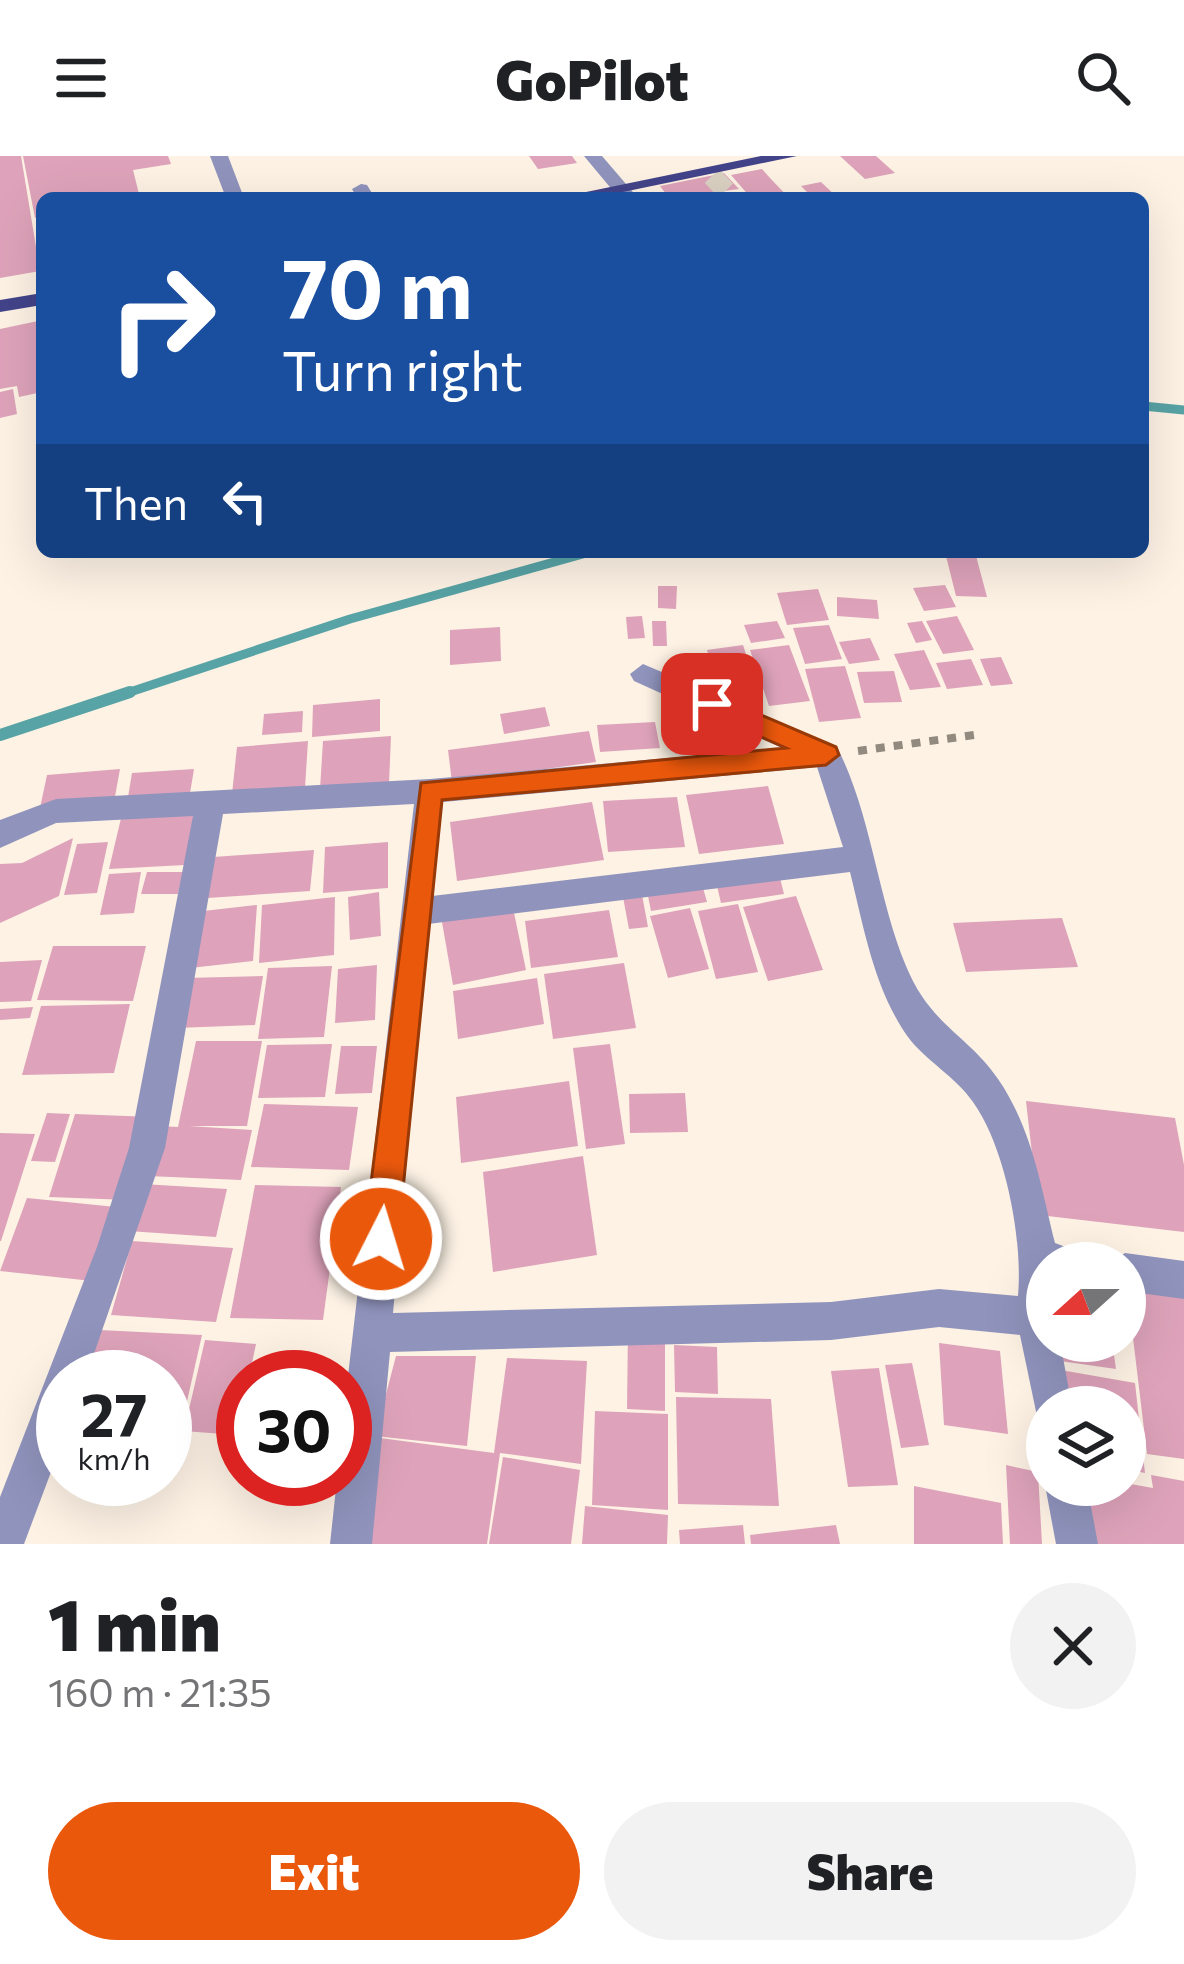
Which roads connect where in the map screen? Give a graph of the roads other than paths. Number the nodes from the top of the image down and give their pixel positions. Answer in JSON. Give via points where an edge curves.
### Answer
{"nodes":[{"id":1,"x":219,"y":156,"type":"edge"},
{"id":2,"x":593,"y":156,"type":"edge"},
{"id":3,"x":787,"y":156,"type":"edge"},
{"id":4,"x":714,"y":168,"type":"edge"},
{"id":5,"x":233,"y":192,"type":"edge"},
{"id":6,"x":625,"y":192,"type":"edge"},
{"id":7,"x":36,"y":299,"type":"edge"},
{"id":8,"x":0,"y":306,"type":"edge"},
{"id":9,"x":643,"y":674,"type":"dead end"},
{"id":10,"x":826,"y":755,"type":"junction"},
{"id":11,"x":430,"y":790,"type":"junction"},
{"id":12,"x":211,"y":804,"type":"junction"},
{"id":13,"x":0,"y":835,"type":"edge"},
{"id":14,"x":862,"y":858,"type":"junction"},
{"id":15,"x":413,"y":912,"type":"junction"},
{"id":16,"x":1044,"y":1242,"type":"edge"},
{"id":17,"x":1146,"y":1275,"type":"edge"},
{"id":18,"x":1184,"y":1280,"type":"edge"},
{"id":19,"x":1026,"y":1316,"type":"edge"},
{"id":20,"x":372,"y":1333,"type":"junction"},
{"id":21,"x":76,"y":1350,"type":"edge"},
{"id":22,"x":36,"y":1457,"type":"edge"},
{"id":23,"x":1070,"y":1506,"type":"edge"},
{"id":24,"x":3,"y":1544,"type":"edge"},
{"id":25,"x":351,"y":1544,"type":"edge"},
{"id":26,"x":1077,"y":1544,"type":"edge"}],
"edges":[{"from":1,"to":5,"type":"street"},
{"from":2,"to":6,"type":"street"},
{"from":3,"to":4,"type":"main road"},
{"from":4,"to":6,"type":"main road"},
{"from":7,"to":8,"type":"main road"},
{"from":9,"to":10,"type":"street"},
{"from":10,"to":11,"type":"street"},
{"from":10,"to":14,"type":"street"},
{"from":11,"to":12,"type":"street"},
{"from":11,"to":15,"type":"street"},
{"from":12,"to":13,"type":"street","via":[[56,811]]},
{"from":12,"to":21,"type":"street","via":[[148,1141]]},
{"from":14,"to":15,"type":"street"},
{"from":14,"to":16,"type":"street","via":[[903,999],[985,1089],[1014,1147]]},
{"from":15,"to":20,"type":"street"},
{"from":17,"to":18,"type":"street"},
{"from":19,"to":20,"type":"street","via":[[939,1308],[791,1323]]},
{"from":20,"to":25,"type":"street"},
{"from":22,"to":24,"type":"street"},
{"from":23,"to":26,"type":"street"}]}
